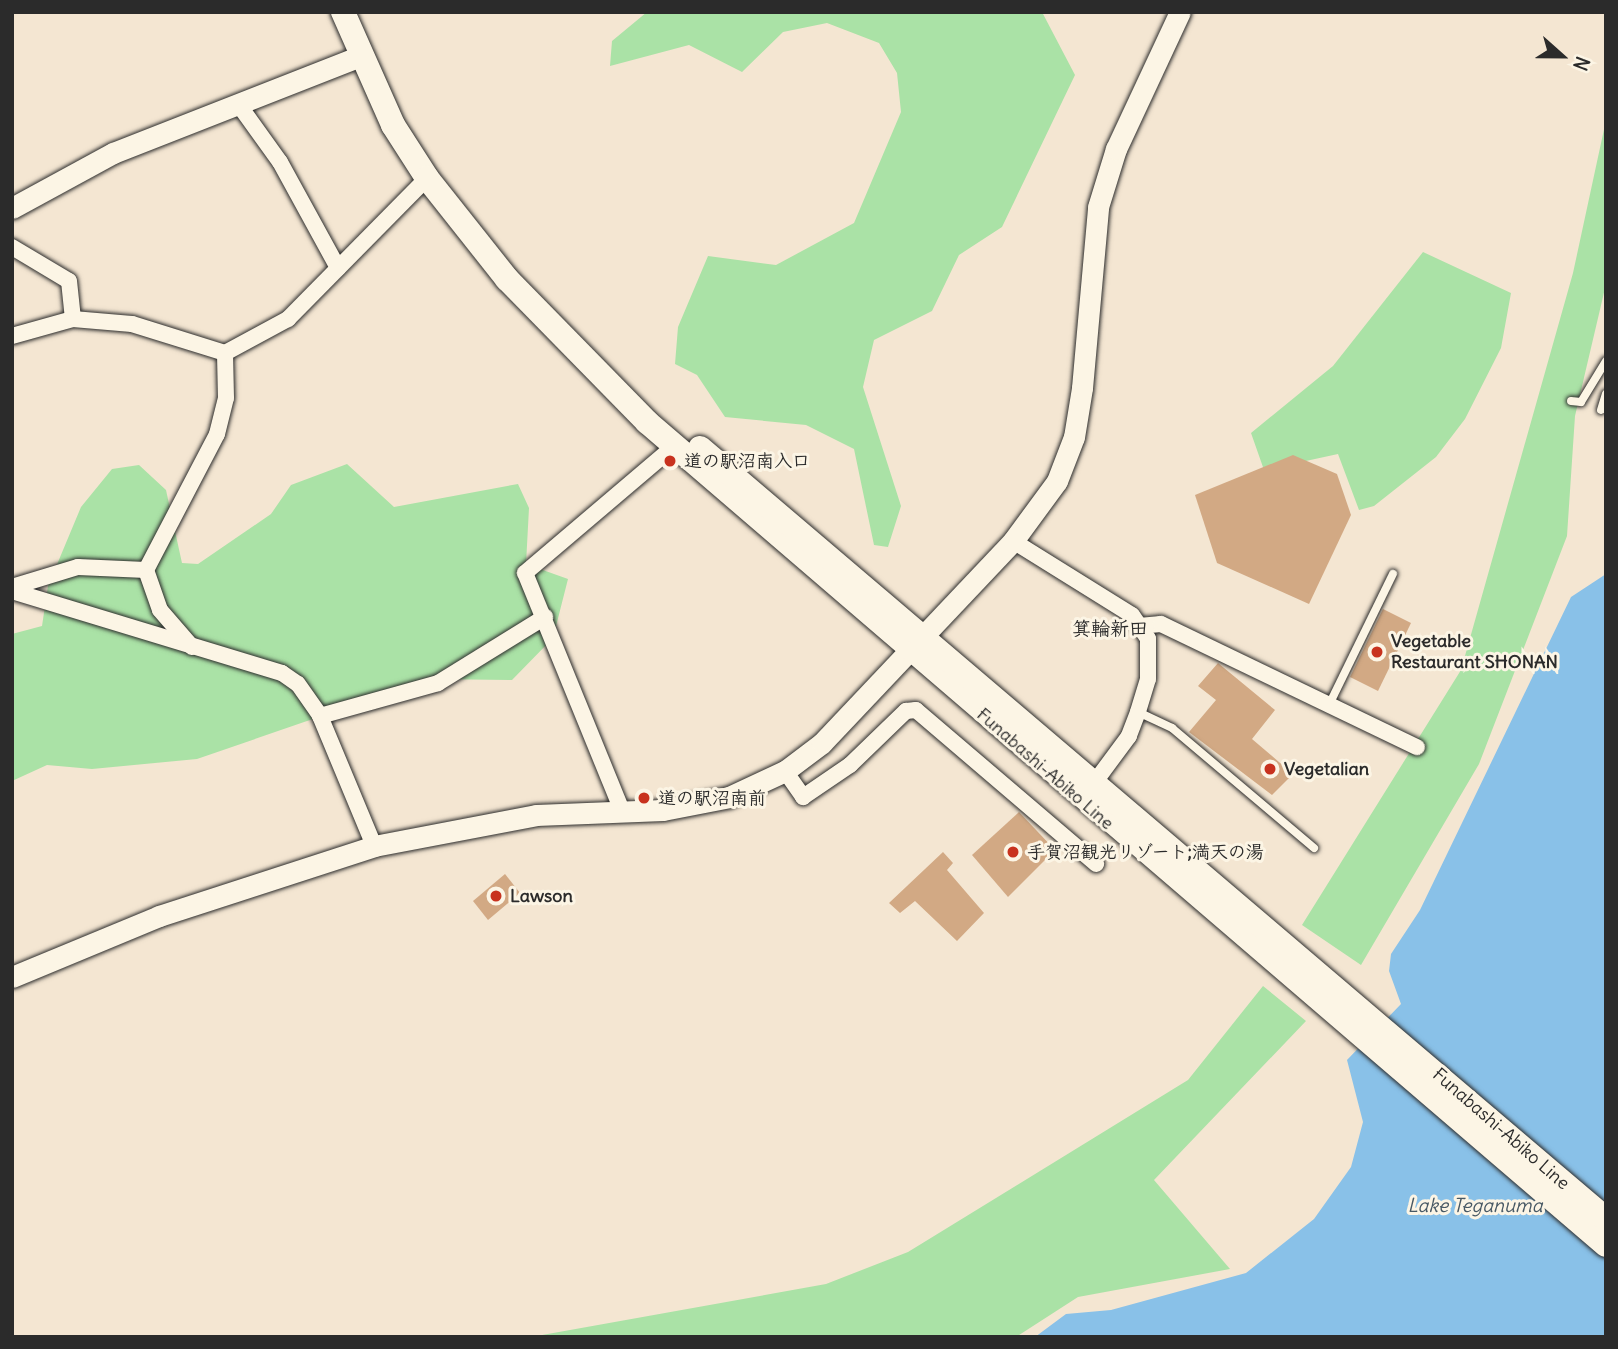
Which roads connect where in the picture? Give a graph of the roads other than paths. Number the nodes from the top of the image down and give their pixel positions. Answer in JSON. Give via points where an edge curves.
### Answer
{"nodes":[{"id":1,"x":343,"y":12,"type":"edge"},
{"id":2,"x":1180,"y":12,"type":"edge"},
{"id":3,"x":360,"y":56,"type":"junction"},
{"id":4,"x":239,"y":105,"type":"junction"},
{"id":5,"x":427,"y":177,"type":"junction"},
{"id":6,"x":12,"y":208,"type":"edge"},
{"id":7,"x":12,"y":247,"type":"edge"},
{"id":8,"x":338,"y":268,"type":"junction"},
{"id":9,"x":73,"y":319,"type":"junction"},
{"id":10,"x":12,"y":336,"type":"edge"},
{"id":11,"x":225,"y":353,"type":"junction"},
{"id":12,"x":1606,"y":361,"type":"edge"},
{"id":13,"x":592,"y":362,"type":"junction"},
{"id":14,"x":1606,"y":394,"type":"edge"},
{"id":15,"x":1571,"y":401,"type":"dead end"},
{"id":16,"x":1601,"y":410,"type":"dead end"},
{"id":17,"x":674,"y":446,"type":"junction"},
{"id":18,"x":1013,"y":541,"type":"junction"},
{"id":19,"x":146,"y":570,"type":"junction"},
{"id":20,"x":1393,"y":574,"type":"dead end"},
{"id":21,"x":12,"y":589,"type":"edge"},
{"id":22,"x":545,"y":617,"type":"junction"},
{"id":23,"x":1139,"y":626,"type":"junction"},
{"id":24,"x":918,"y":645,"type":"junction"},
{"id":25,"x":192,"y":647,"type":"junction"},
{"id":26,"x":1329,"y":705,"type":"junction"},
{"id":27,"x":1138,"y":712,"type":"junction"},
{"id":28,"x":320,"y":716,"type":"junction"},
{"id":29,"x":1417,"y":747,"type":"dead end"},
{"id":30,"x":785,"y":771,"type":"junction"},
{"id":31,"x":1095,"y":782,"type":"junction"},
{"id":32,"x":624,"y":813,"type":"junction"},
{"id":33,"x":1135,"y":832,"type":"junction"},
{"id":34,"x":374,"y":846,"type":"junction"},
{"id":35,"x":1314,"y":848,"type":"dead end"},
{"id":36,"x":1096,"y":864,"type":"dead end"},
{"id":37,"x":12,"y":976,"type":"edge"},
{"id":38,"x":1606,"y":1219,"type":"edge"},
{"id":39,"x":1606,"y":1245,"type":"edge"}],
"edges":[{"from":1,"to":3,"type":"main road","name":"Funabashi-Abiko Line"},
{"from":2,"to":18,"type":"street","via":[[1116,149],[1098,206],[1074,437],[1057,481]]},
{"from":3,"to":4,"type":"street"},
{"from":3,"to":5,"type":"main road","name":"Funabashi-Abiko Line"},
{"from":4,"to":6,"type":"street","via":[[113,153]]},
{"from":4,"to":8,"type":"street","via":[[280,162]]},
{"from":5,"to":8,"type":"street"},
{"from":5,"to":13,"type":"main road","name":"Funabashi-Abiko Line","via":[[507,279]]},
{"from":7,"to":9,"type":"street","via":[[69,281]]},
{"from":8,"to":11,"type":"street","via":[[288,319]]},
{"from":9,"to":10,"type":"street"},
{"from":9,"to":11,"type":"street","via":[[132,324]]},
{"from":11,"to":19,"type":"street","via":[[226,398],[217,435]]},
{"from":12,"to":15,"type":"lane","via":[[1581,402]]},
{"from":13,"to":17,"type":"main road","name":"Funabashi-Abiko Line"},
{"from":13,"to":24,"type":"main road","name":"Funabashi-Abiko Line"},
{"from":14,"to":16,"type":"lane"},
{"from":17,"to":22,"type":"street","via":[[525,573]]},
{"from":17,"to":24,"type":"main road","name":"Funabashi-Abiko Line"},
{"from":18,"to":23,"type":"street","via":[[1110,600]]},
{"from":18,"to":24,"type":"street"},
{"from":19,"to":21,"type":"street","via":[[78,567]]},
{"from":19,"to":25,"type":"street","via":[[160,610]]},
{"from":20,"to":26,"type":"lane"},
{"from":21,"to":25,"type":"street"},
{"from":22,"to":28,"type":"street","via":[[438,683]]},
{"from":22,"to":32,"type":"street"},
{"from":23,"to":26,"type":"street","via":[[1161,624]]},
{"from":23,"to":27,"type":"street","via":[[1151,653]]},
{"from":24,"to":30,"type":"street","via":[[822,743]]},
{"from":24,"to":31,"type":"main road","name":"Funabashi-Abiko Line"},
{"from":24,"to":33,"type":"main road","name":"Funabashi-Abiko Line"},
{"from":25,"to":28,"type":"street","via":[[282,673],[298,684]]},
{"from":26,"to":29,"type":"street"},
{"from":27,"to":31,"type":"street","via":[[1129,736]]},
{"from":27,"to":35,"type":"lane","via":[[1172,728]]},
{"from":28,"to":34,"type":"street"},
{"from":30,"to":32,"type":"street","via":[[729,797]]},
{"from":30,"to":36,"type":"street","via":[[803,797],[850,765],[906,711],[916,710]]},
{"from":31,"to":33,"type":"main road","name":"Funabashi-Abiko Line"},
{"from":32,"to":34,"type":"street","via":[[536,815]]},
{"from":33,"to":38,"type":"main road","name":"Funabashi-Abiko Line"},
{"from":33,"to":39,"type":"main road","name":"Funabashi-Abiko Line"},
{"from":34,"to":37,"type":"street","via":[[159,916]]}]}
